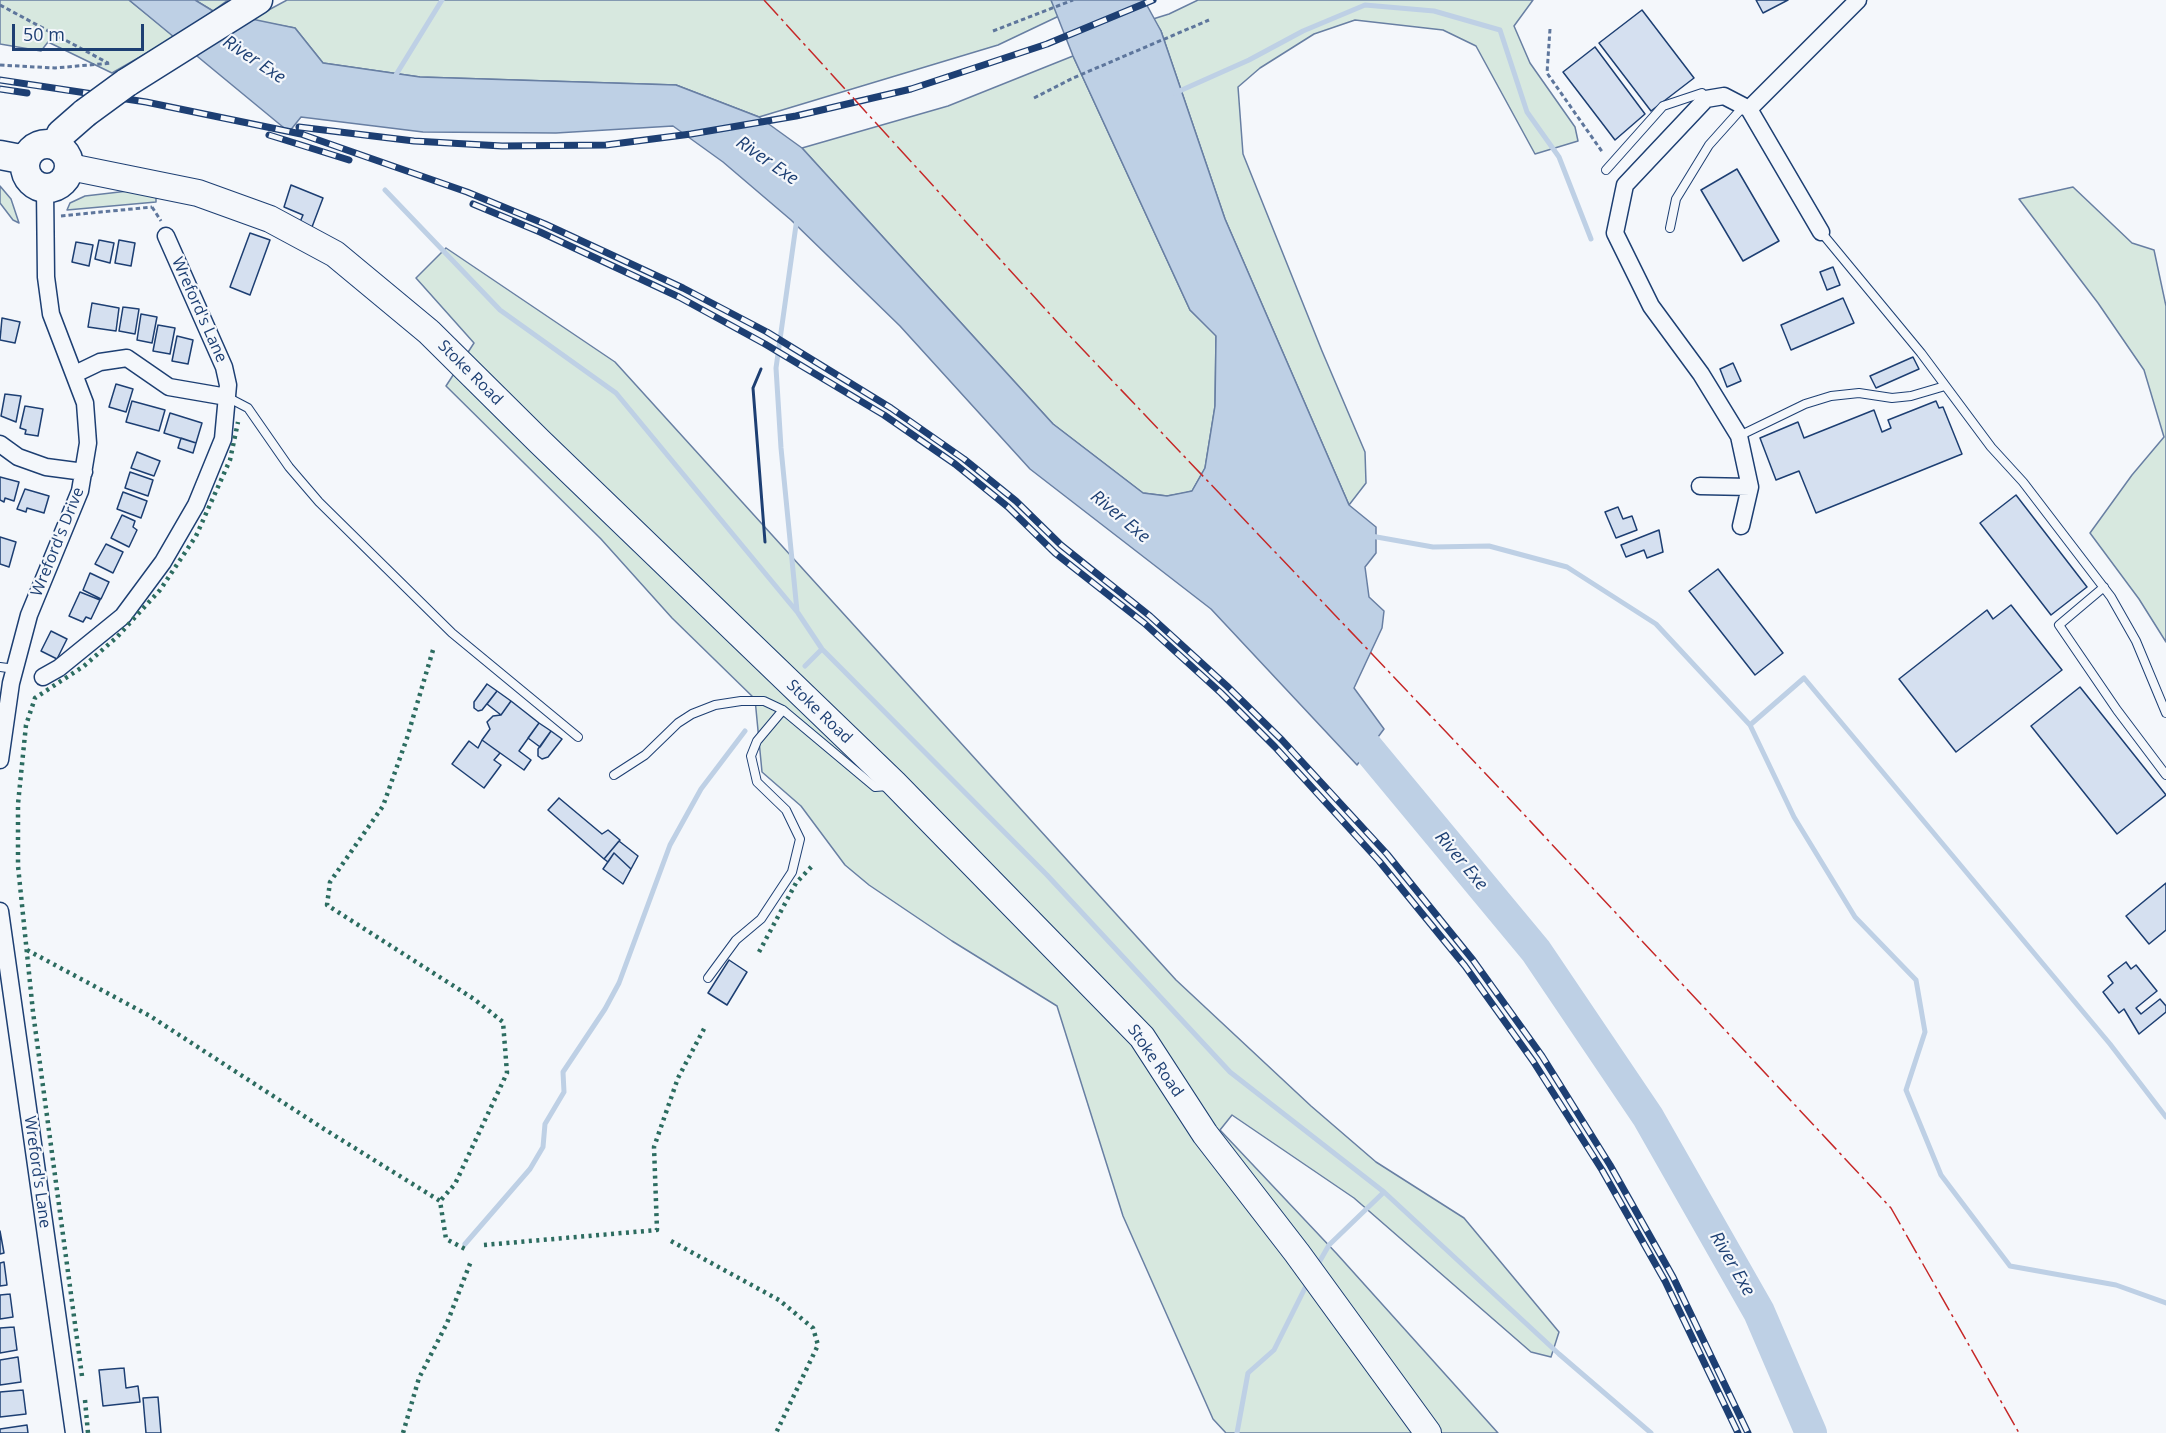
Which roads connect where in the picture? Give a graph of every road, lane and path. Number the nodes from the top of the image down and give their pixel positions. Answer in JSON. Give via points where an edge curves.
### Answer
{"nodes":[{"id":1,"x":1073,"y":0,"type":"edge"},
{"id":2,"x":1857,"y":0,"type":"edge"},
{"id":3,"x":0,"y":5,"type":"edge"},
{"id":4,"x":248,"y":6,"type":"edge"},
{"id":5,"x":1209,"y":20,"type":"dead end"},
{"id":6,"x":1550,"y":28,"type":"dead end"},
{"id":7,"x":993,"y":32,"type":"dead end"},
{"id":8,"x":0,"y":65,"type":"edge"},
{"id":9,"x":1034,"y":98,"type":"dead end"},
{"id":10,"x":1706,"y":99,"type":"junction"},
{"id":11,"x":1746,"y":108,"type":"junction"},
{"id":12,"x":63,"y":156,"type":"junction"},
{"id":13,"x":13,"y":158,"type":"edge"},
{"id":14,"x":1606,"y":170,"type":"joint"},
{"id":15,"x":162,"y":184,"type":"junction"},
{"id":16,"x":45,"y":189,"type":"junction"},
{"id":17,"x":44,"y":218,"type":"junction"},
{"id":18,"x":1670,"y":228,"type":"dead end"},
{"id":19,"x":1821,"y":232,"type":"joint"},
{"id":20,"x":166,"y":236,"type":"dead end"},
{"id":21,"x":75,"y":374,"type":"junction"},
{"id":22,"x":1945,"y":386,"type":"junction"},
{"id":23,"x":226,"y":397,"type":"junction"},
{"id":24,"x":1739,"y":436,"type":"junction"},
{"id":25,"x":0,"y":444,"type":"edge"},
{"id":26,"x":84,"y":472,"type":"junction"},
{"id":27,"x":1700,"y":486,"type":"dead end"},
{"id":28,"x":1750,"y":487,"type":"junction"},
{"id":29,"x":1741,"y":526,"type":"dead end"},
{"id":30,"x":2104,"y":587,"type":"junction"},
{"id":31,"x":9,"y":673,"type":"edge"},
{"id":32,"x":43,"y":677,"type":"dead end"},
{"id":33,"x":783,"y":710,"type":"junction"},
{"id":34,"x":2166,"y":712,"type":"edge"},
{"id":35,"x":578,"y":737,"type":"dead end"},
{"id":36,"x":0,"y":760,"type":"edge"},
{"id":37,"x":614,"y":775,"type":"dead end"},
{"id":38,"x":2166,"y":775,"type":"edge"},
{"id":39,"x":894,"y":783,"type":"junction"},
{"id":40,"x":0,"y":911,"type":"edge"},
{"id":41,"x":708,"y":978,"type":"dead end"},
{"id":42,"x":74,"y":1433,"type":"edge"},
{"id":43,"x":1428,"y":1433,"type":"edge"}],
"edges":[{"from":1,"to":7,"type":"path"},
{"from":2,"to":11,"type":"street"},
{"from":3,"to":8,"type":"path","via":[[110,64],[55,68]]},
{"from":4,"to":12,"type":"highway","bridge":true,"via":[[85,112],[62,134]]},
{"from":5,"to":9,"type":"path"},
{"from":6,"to":14,"type":"path","via":[[1547,73],[1607,159]]},
{"from":10,"to":11,"type":"street","via":[[1724,96]]},
{"from":10,"to":14,"type":"lane","via":[[1702,93],[1663,106]]},
{"from":10,"to":24,"type":"street","via":[[1625,184],[1615,233],[1652,306]]},
{"from":11,"to":18,"type":"lane","via":[[1709,146],[1676,199]]},
{"from":11,"to":19,"type":"street"},
{"from":12,"to":13,"type":"highway","via":[[41,145]]},
{"from":12,"to":15,"type":"main road","name":"Stoke Road"},
{"from":12,"to":16,"type":"highway","via":[[65,180]]},
{"from":13,"to":16,"type":"highway","via":[[29,179]]},
{"from":15,"to":17,"type":"path","via":[[158,204],[152,207]]},
{"from":15,"to":39,"type":"main road","name":"Stoke Road","via":[[270,219],[353,266],[429,332]]},
{"from":16,"to":17,"type":"street","name":"Wreford's Drive"},
{"from":17,"to":21,"type":"street","name":"Wreford's Drive","via":[[51,314]]},
{"from":19,"to":22,"type":"lane"},
{"from":20,"to":23,"type":"street","name":"Wreford's Lane","via":[[224,367]]},
{"from":21,"to":23,"type":"street","via":[[100,362],[127,358],[169,387]]},
{"from":21,"to":26,"type":"street","name":"Wreford's Drive","via":[[87,424]]},
{"from":22,"to":24,"type":"lane","via":[[1892,398],[1859,393],[1831,396],[1805,404]]},
{"from":22,"to":30,"type":"lane"},
{"from":23,"to":32,"type":"street","name":"Wreford's Lane","via":[[223,439],[196,505],[163,562],[123,616],[59,669]]},
{"from":23,"to":35,"type":"lane","via":[[248,408],[319,502],[452,633]]},
{"from":24,"to":28,"type":"street"},
{"from":25,"to":26,"type":"street","via":[[18,457],[46,467]]},
{"from":26,"to":31,"type":"street","name":"Wreford's Drive","via":[[74,510],[39,586]]},
{"from":27,"to":28,"type":"street"},
{"from":28,"to":29,"type":"street"},
{"from":30,"to":34,"type":"lane","via":[[2136,641]]},
{"from":30,"to":38,"type":"lane","via":[[2059,625]]},
{"from":31,"to":36,"type":"street"},
{"from":33,"to":37,"type":"lane","via":[[764,701],[715,705],[678,723],[645,755]]},
{"from":33,"to":39,"type":"lane","via":[[875,786]]},
{"from":33,"to":41,"type":"lane","via":[[757,741],[751,756],[757,782],[786,810],[800,839],[792,872],[761,919],[736,940]]},
{"from":39,"to":43,"type":"main road","name":"Stoke Road","via":[[1142,1037],[1205,1134]]},
{"from":40,"to":42,"type":"street","name":"Wreford's Lane"}]}
